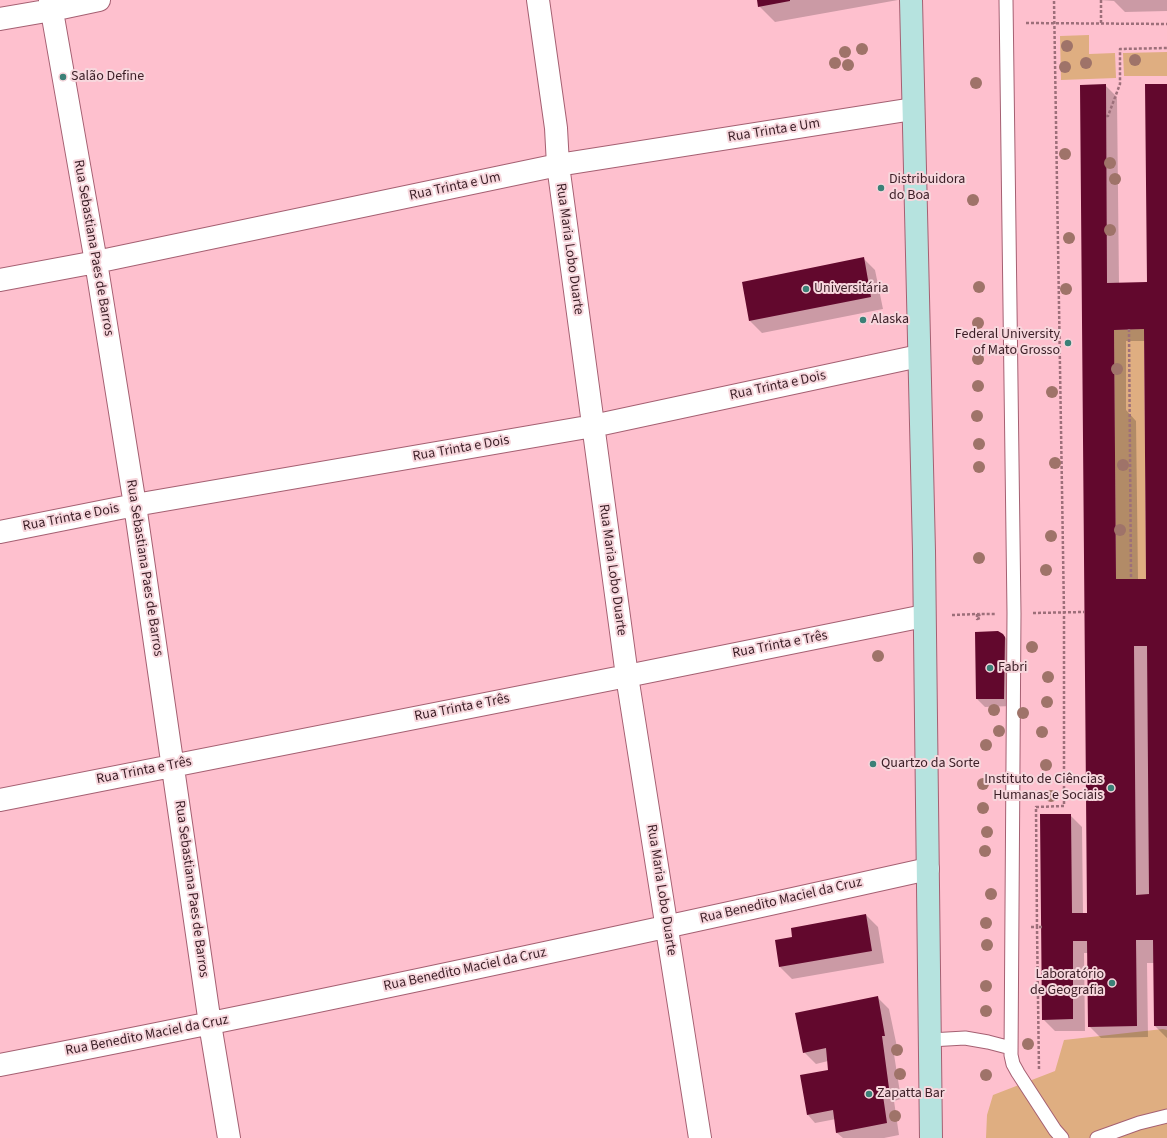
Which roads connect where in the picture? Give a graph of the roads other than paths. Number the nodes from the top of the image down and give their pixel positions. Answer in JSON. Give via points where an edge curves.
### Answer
{"nodes":[{"id":1,"x":99,"y":0,"type":"edge"},
{"id":2,"x":538,"y":0,"type":"edge"},
{"id":3,"x":911,"y":0,"type":"edge"},
{"id":4,"x":1006,"y":0,"type":"edge"},
{"id":5,"x":51,"y":5,"type":"edge"},
{"id":6,"x":0,"y":19,"type":"edge"},
{"id":7,"x":913,"y":109,"type":"junction"},
{"id":8,"x":558,"y":165,"type":"junction"},
{"id":9,"x":96,"y":262,"type":"junction"},
{"id":10,"x":0,"y":280,"type":"edge"},
{"id":11,"x":919,"y":356,"type":"junction"},
{"id":12,"x":593,"y":426,"type":"junction"},
{"id":13,"x":135,"y":505,"type":"junction"},
{"id":14,"x":0,"y":532,"type":"edge"},
{"id":15,"x":924,"y":616,"type":"junction"},
{"id":16,"x":627,"y":676,"type":"junction"},
{"id":17,"x":173,"y":765,"type":"junction"},
{"id":18,"x":0,"y":800,"type":"edge"},
{"id":19,"x":928,"y":869,"type":"junction"},
{"id":20,"x":666,"y":927,"type":"junction"},
{"id":21,"x":210,"y":1024,"type":"junction"},
{"id":22,"x":930,"y":1040,"type":"junction"},
{"id":23,"x":1012,"y":1048,"type":"junction"},
{"id":24,"x":0,"y":1066,"type":"edge"},
{"id":25,"x":1167,"y":1116,"type":"edge"},
{"id":26,"x":228,"y":1138,"type":"edge"},
{"id":27,"x":700,"y":1138,"type":"edge"},
{"id":28,"x":931,"y":1138,"type":"edge"},
{"id":29,"x":1062,"y":1138,"type":"edge"},
{"id":30,"x":1097,"y":1138,"type":"edge"}],
"edges":[{"from":1,"to":5,"type":"street"},
{"from":2,"to":8,"type":"street","name":"Rua Maria Lobo Duarte","via":[[556,128]]},
{"from":3,"to":7,"type":"street"},
{"from":4,"to":23,"type":"lane","via":[[1014,613]]},
{"from":5,"to":6,"type":"street"},
{"from":5,"to":9,"type":"street","name":"Rua Sebastiana Paes de Barros"},
{"from":7,"to":8,"type":"street","name":"Rua Trinta e Um"},
{"from":7,"to":11,"type":"street"},
{"from":8,"to":9,"type":"street","name":"Rua Trinta e Um"},
{"from":8,"to":12,"type":"street","name":"Rua Maria Lobo Duarte"},
{"from":9,"to":10,"type":"street","name":"Rua Trinta e Um"},
{"from":9,"to":13,"type":"street","name":"Rua Sebastiana Paes de Barros"},
{"from":11,"to":12,"type":"street","name":"Rua Trinta e Dois"},
{"from":11,"to":15,"type":"street"},
{"from":12,"to":13,"type":"street","name":"Rua Trinta e Dois"},
{"from":12,"to":16,"type":"street","name":"Rua Maria Lobo Duarte"},
{"from":13,"to":14,"type":"street","name":"Rua Trinta e Dois"},
{"from":13,"to":17,"type":"street","name":"Rua Sebastiana Paes de Barros"},
{"from":15,"to":16,"type":"street","name":"Rua Trinta e Três"},
{"from":15,"to":19,"type":"street"},
{"from":16,"to":17,"type":"street","name":"Rua Trinta e Três"},
{"from":16,"to":20,"type":"street","name":"Rua Maria Lobo Duarte"},
{"from":17,"to":18,"type":"street","name":"Rua Trinta e Três"},
{"from":17,"to":21,"type":"street","name":"Rua Sebastiana Paes de Barros"},
{"from":19,"to":20,"type":"street","name":"Rua Benedito Maciel da Cruz"},
{"from":19,"to":22,"type":"street"},
{"from":20,"to":21,"type":"street","name":"Rua Benedito Maciel da Cruz"},
{"from":20,"to":27,"type":"street","name":"Rua Maria Lobo Duarte"},
{"from":21,"to":24,"type":"street","name":"Rua Benedito Maciel da Cruz"},
{"from":21,"to":26,"type":"street","name":"Rua Sebastiana Paes de Barros"},
{"from":22,"to":23,"type":"lane","via":[[965,1038]]},
{"from":22,"to":28,"type":"street"},
{"from":23,"to":29,"type":"lane","via":[[1013,1064]]},
{"from":25,"to":30,"type":"lane"}]}
